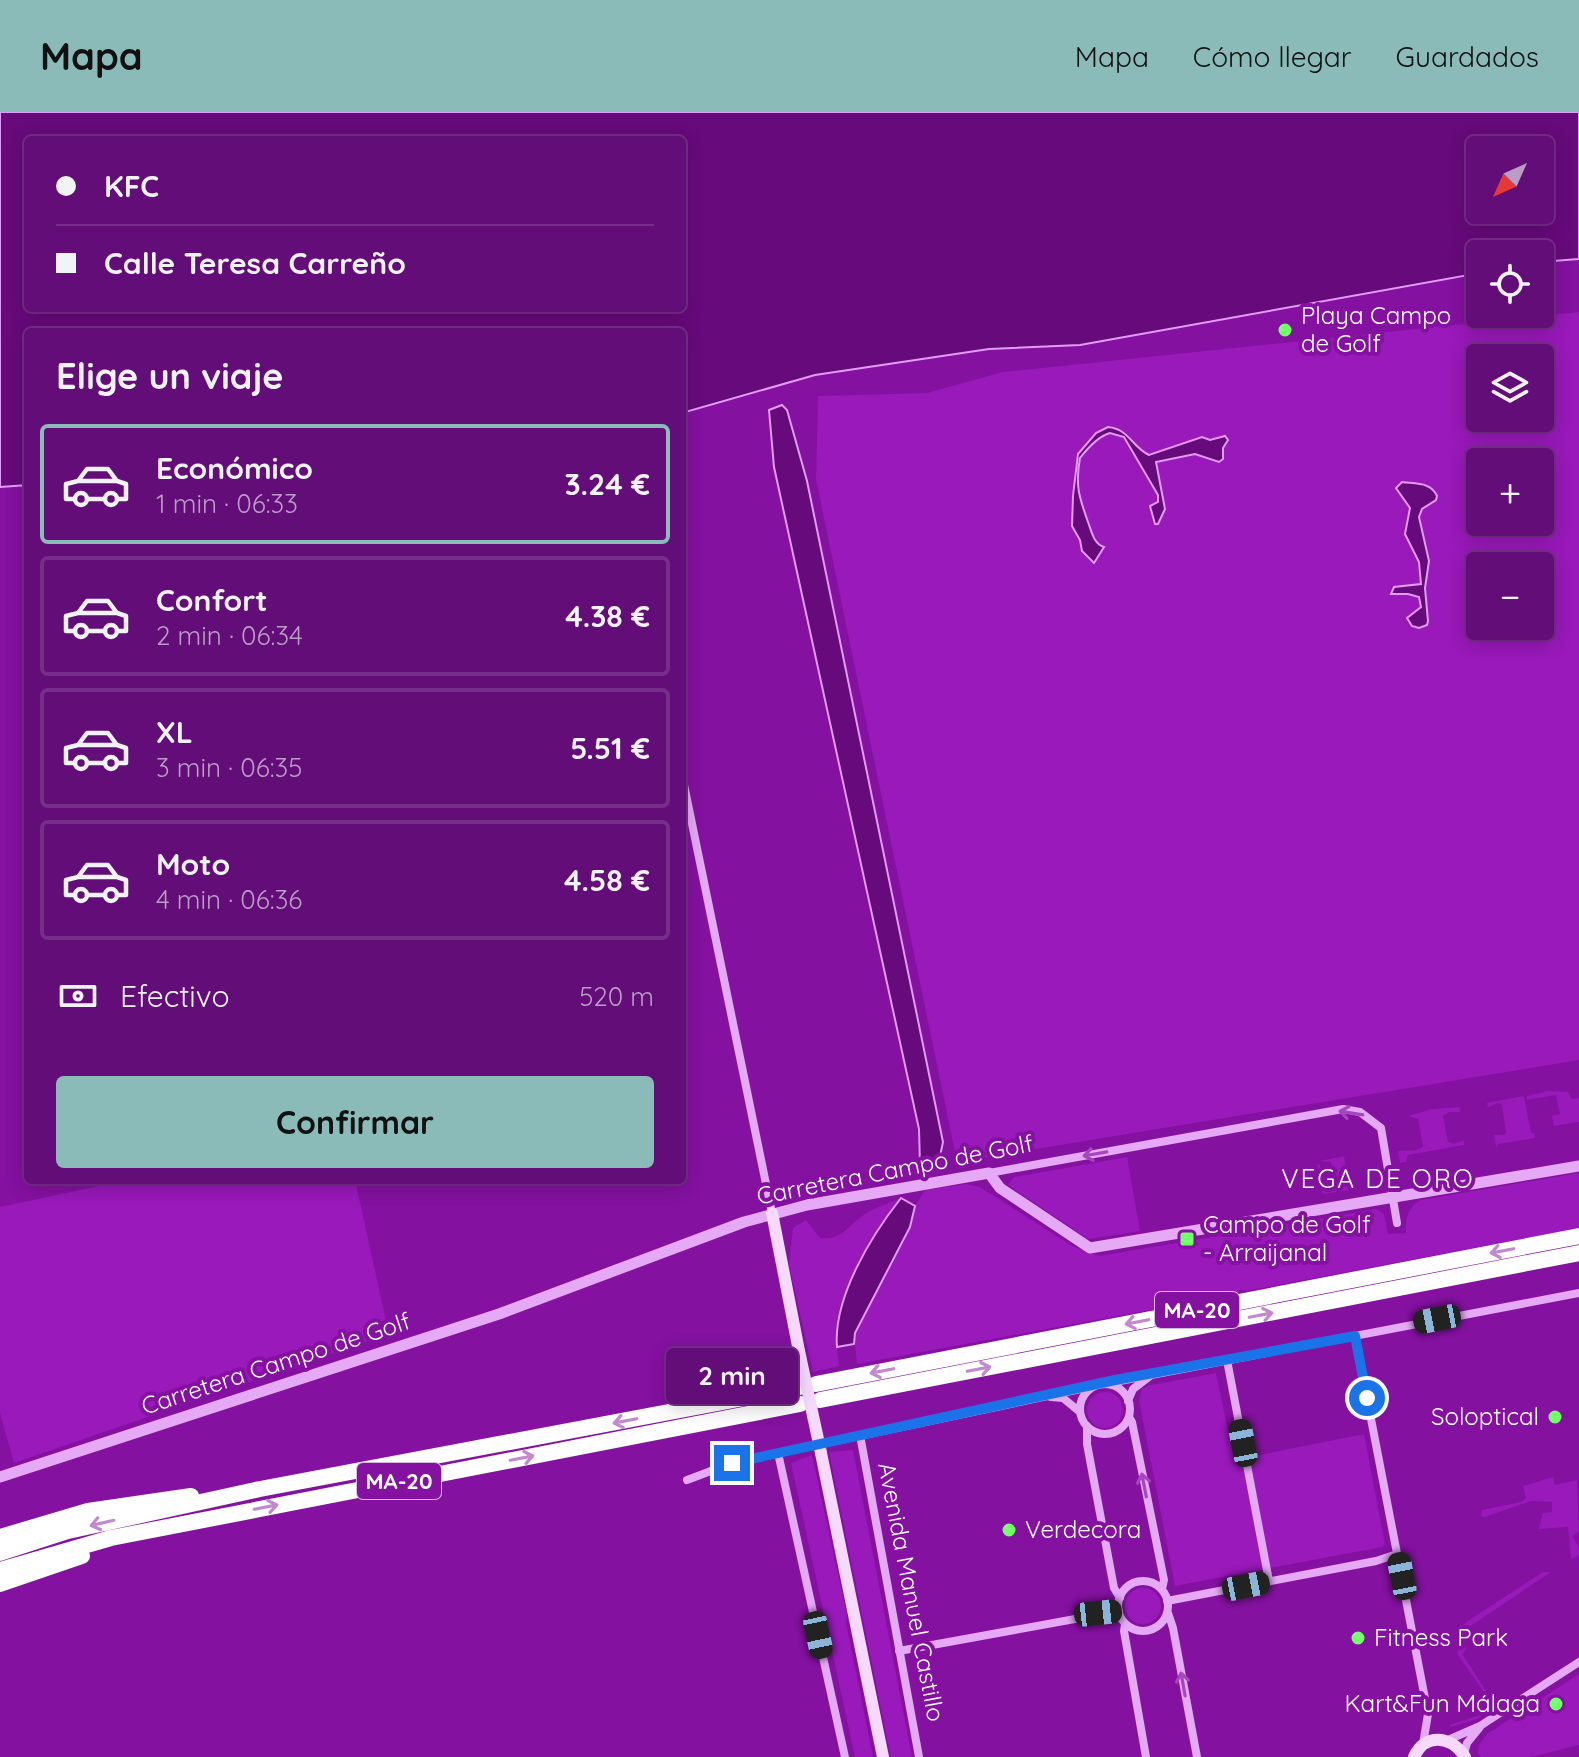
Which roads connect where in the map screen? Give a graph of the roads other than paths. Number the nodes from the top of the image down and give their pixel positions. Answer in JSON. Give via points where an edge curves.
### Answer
{"nodes":[{"id":1,"x":686,"y":794,"type":"edge"},
{"id":2,"x":1579,"y":1166,"type":"edge"},
{"id":3,"x":989,"y":1173,"type":"junction"},
{"id":4,"x":1394,"y":1197,"type":"junction"},
{"id":5,"x":772,"y":1213,"type":"junction"},
{"id":6,"x":1397,"y":1223,"type":"dead end"},
{"id":7,"x":1579,"y":1236,"type":"edge"},
{"id":8,"x":1579,"y":1253,"type":"edge"},
{"id":9,"x":1579,"y":1293,"type":"edge"},
{"id":10,"x":1355,"y":1336,"type":"junction"},
{"id":11,"x":1227,"y":1360,"type":"junction"},
{"id":12,"x":1154,"y":1374,"type":"junction"},
{"id":13,"x":1100,"y":1385,"type":"junction"},
{"id":14,"x":1046,"y":1396,"type":"junction"},
{"id":15,"x":1128,"y":1401,"type":"junction"},
{"id":16,"x":1080,"y":1412,"type":"junction"},
{"id":17,"x":1129,"y":1417,"type":"junction"},
{"id":18,"x":1087,"y":1426,"type":"junction"},
{"id":19,"x":860,"y":1435,"type":"junction"},
{"id":20,"x":778,"y":1453,"type":"junction"},
{"id":21,"x":0,"y":1477,"type":"edge"},
{"id":22,"x":687,"y":1480,"type":"dead end"},
{"id":23,"x":260,"y":1489,"type":"junction"},
{"id":24,"x":226,"y":1515,"type":"junction"},
{"id":25,"x":0,"y":1537,"type":"edge"},
{"id":26,"x":0,"y":1553,"type":"edge"},
{"id":27,"x":1397,"y":1554,"type":"junction"},
{"id":28,"x":0,"y":1570,"type":"edge"},
{"id":29,"x":1269,"y":1581,"type":"junction"},
{"id":30,"x":0,"y":1584,"type":"edge"},
{"id":31,"x":1162,"y":1589,"type":"junction"},
{"id":32,"x":1120,"y":1598,"type":"junction"},
{"id":33,"x":1167,"y":1601,"type":"junction"},
{"id":34,"x":1119,"y":1611,"type":"junction"},
{"id":35,"x":1167,"y":1612,"type":"junction"},
{"id":36,"x":1125,"y":1624,"type":"junction"},
{"id":37,"x":899,"y":1651,"type":"junction"},
{"id":38,"x":1579,"y":1662,"type":"edge"},
{"id":39,"x":1428,"y":1714,"type":"junction"},
{"id":40,"x":1480,"y":1726,"type":"junction"},
{"id":41,"x":1446,"y":1740,"type":"junction"},
{"id":42,"x":1423,"y":1744,"type":"junction"},
{"id":43,"x":1464,"y":1756,"type":"edge"},
{"id":44,"x":845,"y":1757,"type":"edge"},
{"id":45,"x":883,"y":1757,"type":"edge"},
{"id":46,"x":919,"y":1757,"type":"edge"},
{"id":47,"x":1146,"y":1757,"type":"edge"},
{"id":48,"x":1197,"y":1757,"type":"edge"},
{"id":49,"x":1414,"y":1757,"type":"edge"}],
"edges":[{"from":1,"to":5,"type":"street"},
{"from":2,"to":4,"type":"street"},
{"from":3,"to":4,"type":"street","via":[[1000,1188],[1090,1248]]},
{"from":4,"to":3,"type":"street","name":"Carretera Campo de Golf","one_way":true,"via":[[1381,1128],[1360,1112],[1343,1109]]},
{"from":3,"to":5,"type":"street","name":"Carretera Campo de Golf"},
{"from":4,"to":6,"type":"street"},
{"from":5,"to":21,"type":"street","name":"Carretera Campo de Golf","via":[[499,1314]]},
{"from":5,"to":45,"type":"main road","bridge":true},
{"from":7,"to":8,"type":"highway","number":"MA-20","one_way":true,"via":[[818,1392]]},
{"from":9,"to":10,"type":"street"},
{"from":10,"to":11,"type":"street"},
{"from":10,"to":27,"type":"street"},
{"from":11,"to":12,"type":"street"},
{"from":11,"to":29,"type":"street"},
{"from":12,"to":13,"type":"street"},
{"from":12,"to":15,"type":"street","via":[[1140,1381]]},
{"from":13,"to":14,"type":"street"},
{"from":13,"to":15,"type":"street","via":[[1119,1388]]},
{"from":13,"to":16,"type":"street","via":[[1083,1396]]},
{"from":14,"to":16,"type":"street","via":[[1063,1398]]},
{"from":14,"to":19,"type":"street"},
{"from":15,"to":17,"type":"street"},
{"from":16,"to":18,"type":"street"},
{"from":17,"to":18,"type":"street","via":[[1110,1433]]},
{"from":31,"to":17,"type":"street","one_way":true},
{"from":18,"to":32,"type":"street","via":[[1114,1588]]},
{"from":19,"to":20,"type":"street"},
{"from":19,"to":37,"type":"street","name":"Avenida Manuel Castillo"},
{"from":20,"to":22,"type":"street"},
{"from":20,"to":44,"type":"street"},
{"from":24,"to":23,"type":"highway","number":"MA-20","one_way":true,"via":[[798,1396]]},
{"from":23,"to":25,"type":"highway","via":[[121,1505]]},
{"from":23,"to":26,"type":"highway","number":"MA-20","one_way":true,"via":[[68,1531]]},
{"from":24,"to":28,"type":"highway","number":"MA-20","via":[[72,1547]]},
{"from":24,"to":30,"type":"highway","via":[[209,1525],[73,1558]]},
{"from":27,"to":29,"type":"street"},
{"from":27,"to":39,"type":"street"},
{"from":29,"to":33,"type":"street"},
{"from":31,"to":32,"type":"street","via":[[1138,1582]]},
{"from":31,"to":33,"type":"street"},
{"from":32,"to":34,"type":"street"},
{"from":33,"to":35,"type":"street"},
{"from":34,"to":36,"type":"street"},
{"from":34,"to":37,"type":"street"},
{"from":35,"to":36,"type":"street","via":[[1160,1625],[1146,1631]]},
{"from":48,"to":35,"type":"street","one_way":true},
{"from":36,"to":47,"type":"street"},
{"from":37,"to":46,"type":"street","name":"Avenida Manuel Castillo"},
{"from":38,"to":40,"type":"street"},
{"from":39,"to":41,"type":"street"},
{"from":39,"to":42,"type":"street"},
{"from":40,"to":41,"type":"street"},
{"from":40,"to":43,"type":"street"},
{"from":41,"to":42,"type":"main road"},
{"from":41,"to":43,"type":"main road"},
{"from":42,"to":49,"type":"main road"}]}
